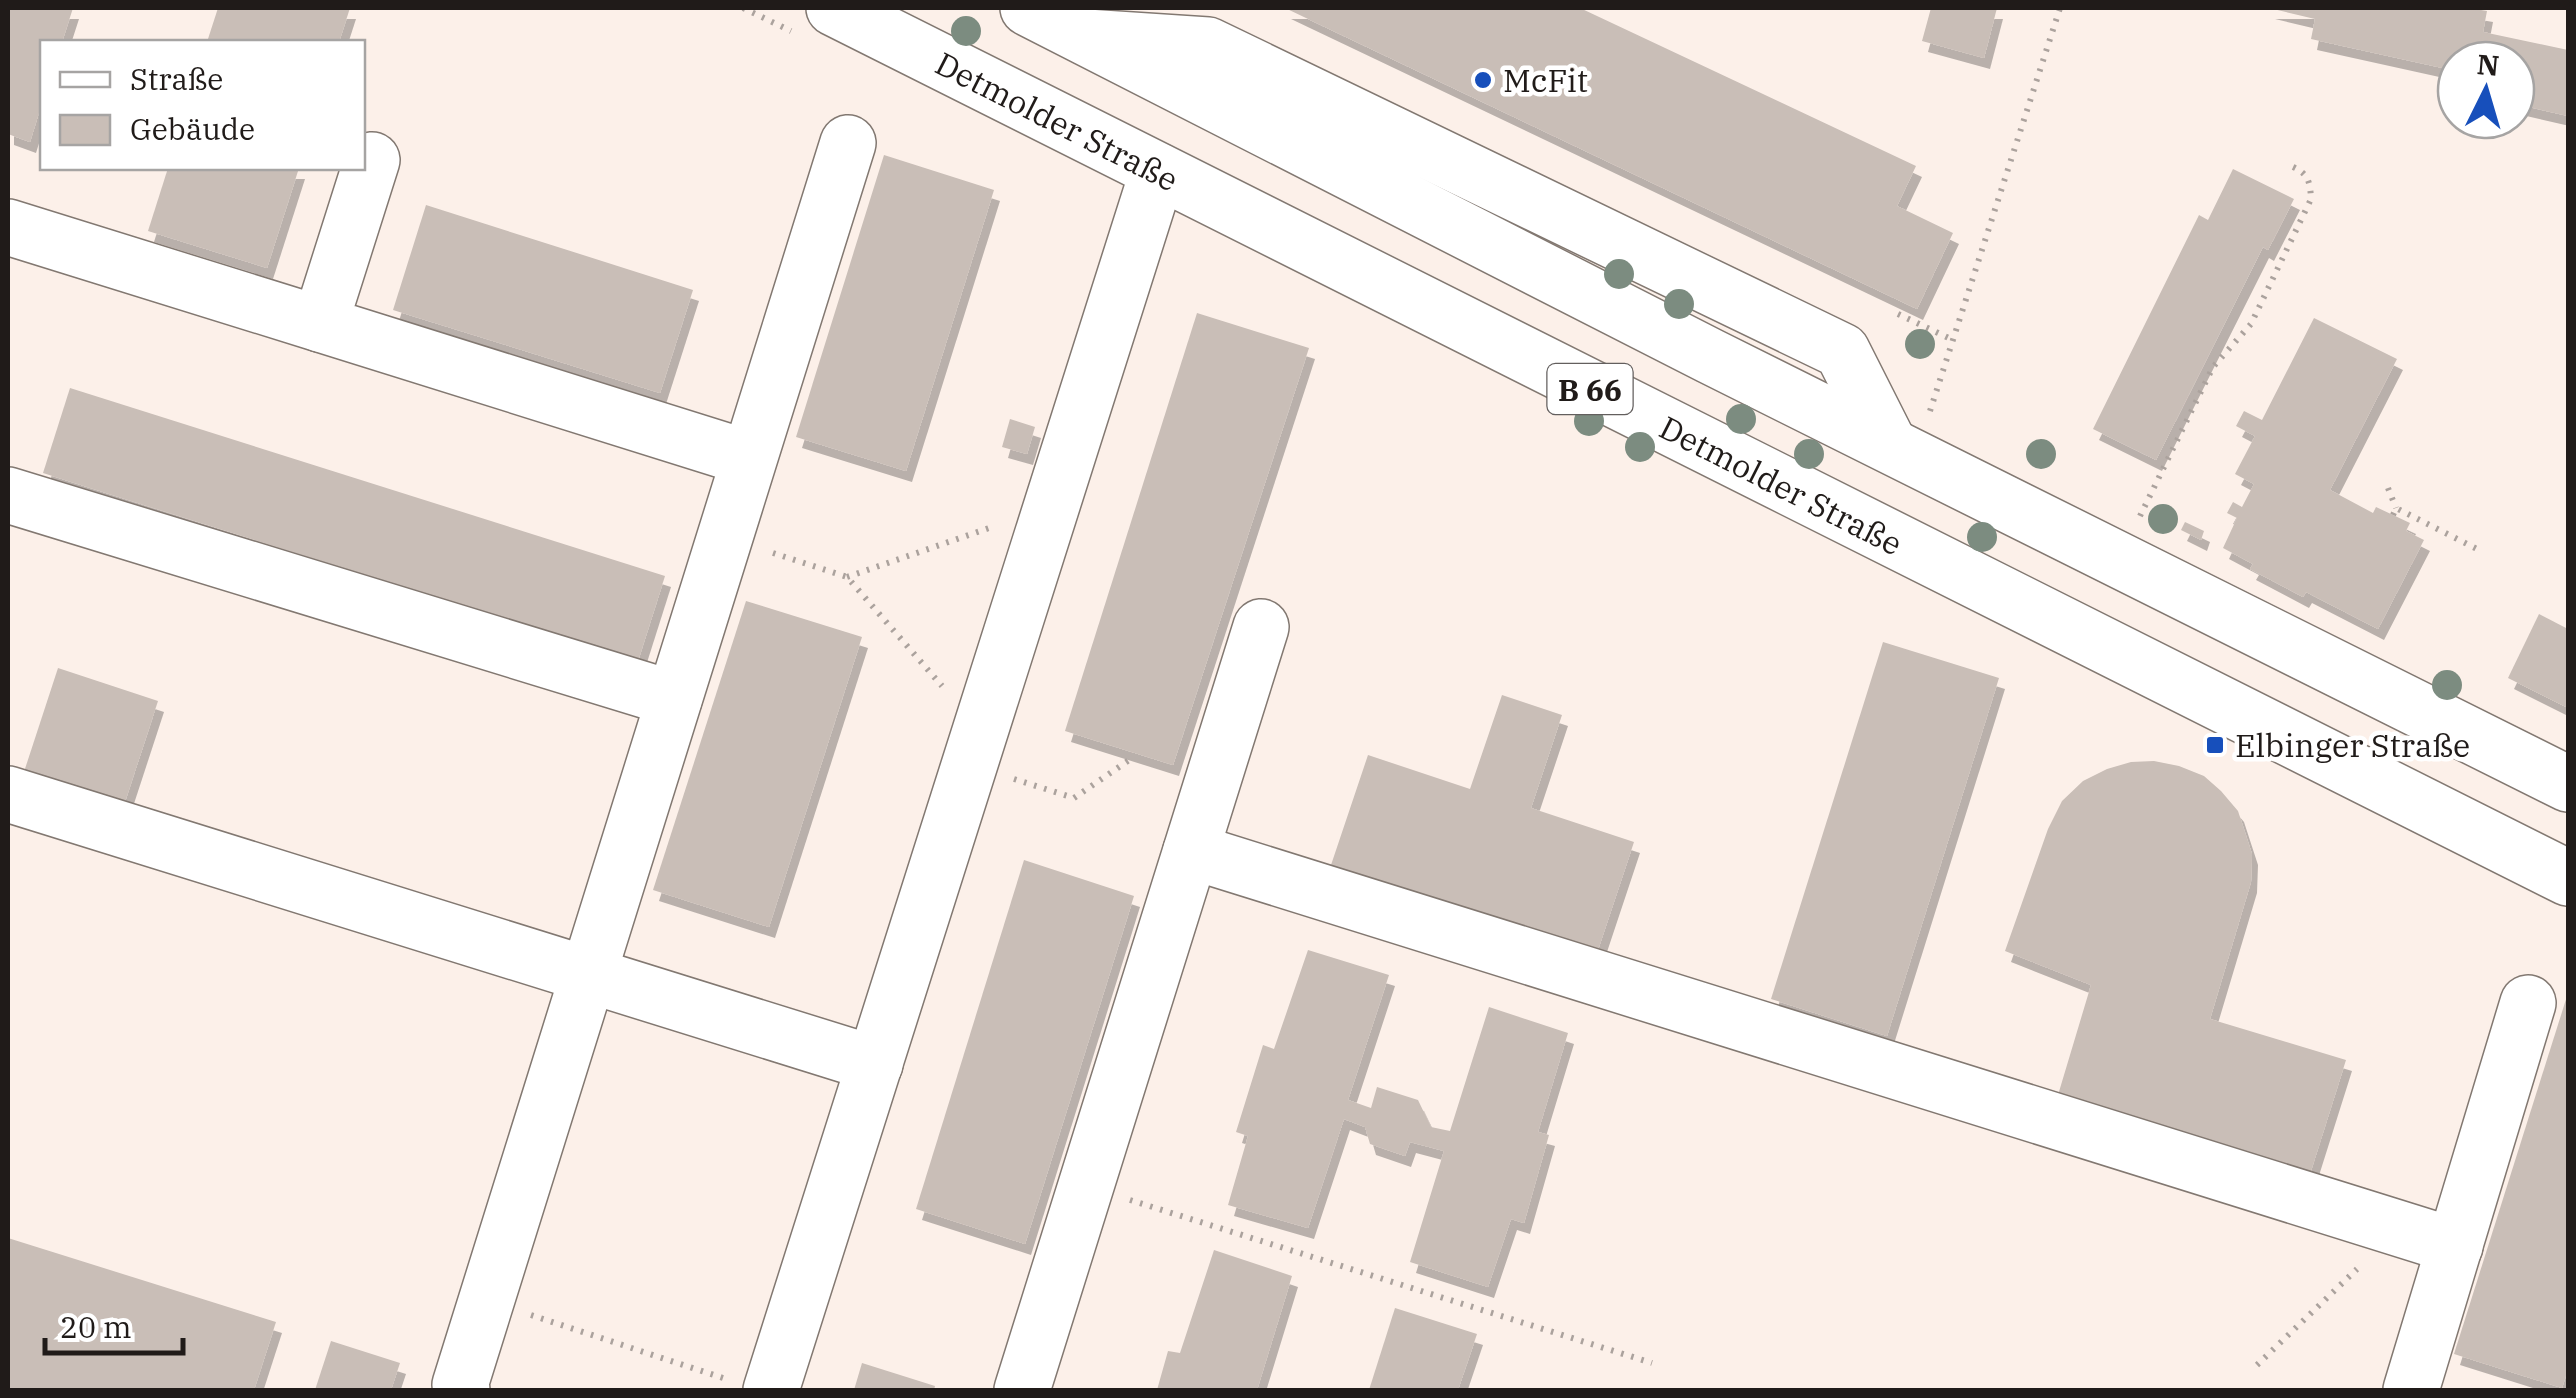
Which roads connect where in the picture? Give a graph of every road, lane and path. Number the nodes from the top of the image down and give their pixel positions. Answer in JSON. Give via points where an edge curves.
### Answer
{"nodes":[{"id":1,"x":834,"y":8,"type":"edge"},
{"id":2,"x":1028,"y":8,"type":"edge"},
{"id":3,"x":2060,"y":8,"type":"edge"},
{"id":4,"x":1086,"y":37,"type":"junction"},
{"id":5,"x":1197,"y":94,"type":"junction"},
{"id":6,"x":848,"y":144,"type":"dead end"},
{"id":7,"x":372,"y":160,"type":"dead end"},
{"id":8,"x":2286,"y":164,"type":"dead end"},
{"id":9,"x":1158,"y":171,"type":"junction"},
{"id":10,"x":8,"y":228,"type":"edge"},
{"id":11,"x":1898,"y":314,"type":"dead end"},
{"id":12,"x":320,"y":324,"type":"junction"},
{"id":13,"x":1952,"y":340,"type":"junction"},
{"id":14,"x":1907,"y":434,"type":"junction"},
{"id":15,"x":748,"y":458,"type":"junction"},
{"id":16,"x":2388,"y":488,"type":"dead end"},
{"id":17,"x":8,"y":494,"type":"edge"},
{"id":18,"x":1046,"y":522,"type":"junction"},
{"id":19,"x":2133,"y":531,"type":"dead end"},
{"id":20,"x":724,"y":537,"type":"junction"},
{"id":21,"x":2481,"y":551,"type":"dead end"},
{"id":22,"x":847,"y":577,"type":"junction"},
{"id":23,"x":1262,"y":626,"type":"dead end"},
{"id":24,"x":674,"y":699,"type":"junction"},
{"id":25,"x":987,"y":710,"type":"junction"},
{"id":26,"x":1132,"y":758,"type":"dead end"},
{"id":27,"x":970,"y":766,"type":"junction"},
{"id":28,"x":2568,"y":784,"type":"edge"},
{"id":29,"x":8,"y":794,"type":"edge"},
{"id":30,"x":1191,"y":851,"type":"junction"},
{"id":31,"x":2568,"y":878,"type":"edge"},
{"id":32,"x":590,"y":976,"type":"junction"},
{"id":33,"x":2528,"y":1003,"type":"dead end"},
{"id":34,"x":875,"y":1064,"type":"junction"},
{"id":35,"x":1086,"y":1186,"type":"junction"},
{"id":36,"x":2399,"y":1229,"type":"junction"},
{"id":37,"x":2455,"y":1246,"type":"junction"},
{"id":38,"x":487,"y":1301,"type":"junction"},
{"id":39,"x":1652,"y":1363,"type":"dead end"},
{"id":40,"x":2258,"y":1365,"type":"dead end"},
{"id":41,"x":748,"y":1384,"type":"edge"},
{"id":42,"x":462,"y":1390,"type":"edge"},
{"id":43,"x":1022,"y":1390,"type":"edge"},
{"id":44,"x":2411,"y":1390,"type":"edge"}],
"edges":[{"from":1,"to":9,"type":"main road","name":"Detmolder Straße","number":"B 66"},
{"from":2,"to":4,"type":"main road","number":"B 66"},
{"from":3,"to":13,"type":"path"},
{"from":4,"to":5,"type":"main road","number":"B 66"},
{"from":4,"to":14,"type":"main road","via":[[1208,45],[1842,351]]},
{"from":5,"to":9,"type":"main road"},
{"from":5,"to":14,"type":"main road","number":"B 66"},
{"from":6,"to":15,"type":"main road"},
{"from":7,"to":12,"type":"main road"},
{"from":8,"to":19,"type":"path","via":[[2304,171],[2311,200],[2251,324],[2213,367]]},
{"from":9,"to":18,"type":"main road"},
{"from":9,"to":31,"type":"main road","name":"Detmolder Straße","number":"B 66"},
{"from":10,"to":12,"type":"main road"},
{"from":11,"to":13,"type":"path"},
{"from":12,"to":15,"type":"main road"},
{"from":13,"to":14,"type":"path"},
{"from":14,"to":28,"type":"main road","number":"B 66"},
{"from":15,"to":20,"type":"main road"},
{"from":16,"to":21,"type":"path","via":[[2394,512]]},
{"from":17,"to":24,"type":"main road"},
{"from":18,"to":22,"type":"path","via":[[1006,522]]},
{"from":18,"to":25,"type":"main road"},
{"from":20,"to":22,"type":"path"},
{"from":20,"to":24,"type":"main road"},
{"from":22,"to":25,"type":"path","via":[[951,696]]},
{"from":23,"to":30,"type":"main road"},
{"from":24,"to":32,"type":"main road"},
{"from":25,"to":27,"type":"main road"},
{"from":26,"to":27,"type":"path","via":[[1074,798]]},
{"from":27,"to":34,"type":"main road"},
{"from":29,"to":32,"type":"main road"},
{"from":30,"to":35,"type":"main road"},
{"from":30,"to":36,"type":"main road"},
{"from":32,"to":34,"type":"main road"},
{"from":32,"to":38,"type":"main road"},
{"from":33,"to":37,"type":"main road"},
{"from":34,"to":41,"type":"main road"},
{"from":35,"to":39,"type":"path"},
{"from":35,"to":43,"type":"main road"},
{"from":36,"to":37,"type":"main road"},
{"from":36,"to":40,"type":"path"},
{"from":37,"to":44,"type":"main road"},
{"from":38,"to":41,"type":"path"},
{"from":38,"to":42,"type":"main road"}]}
